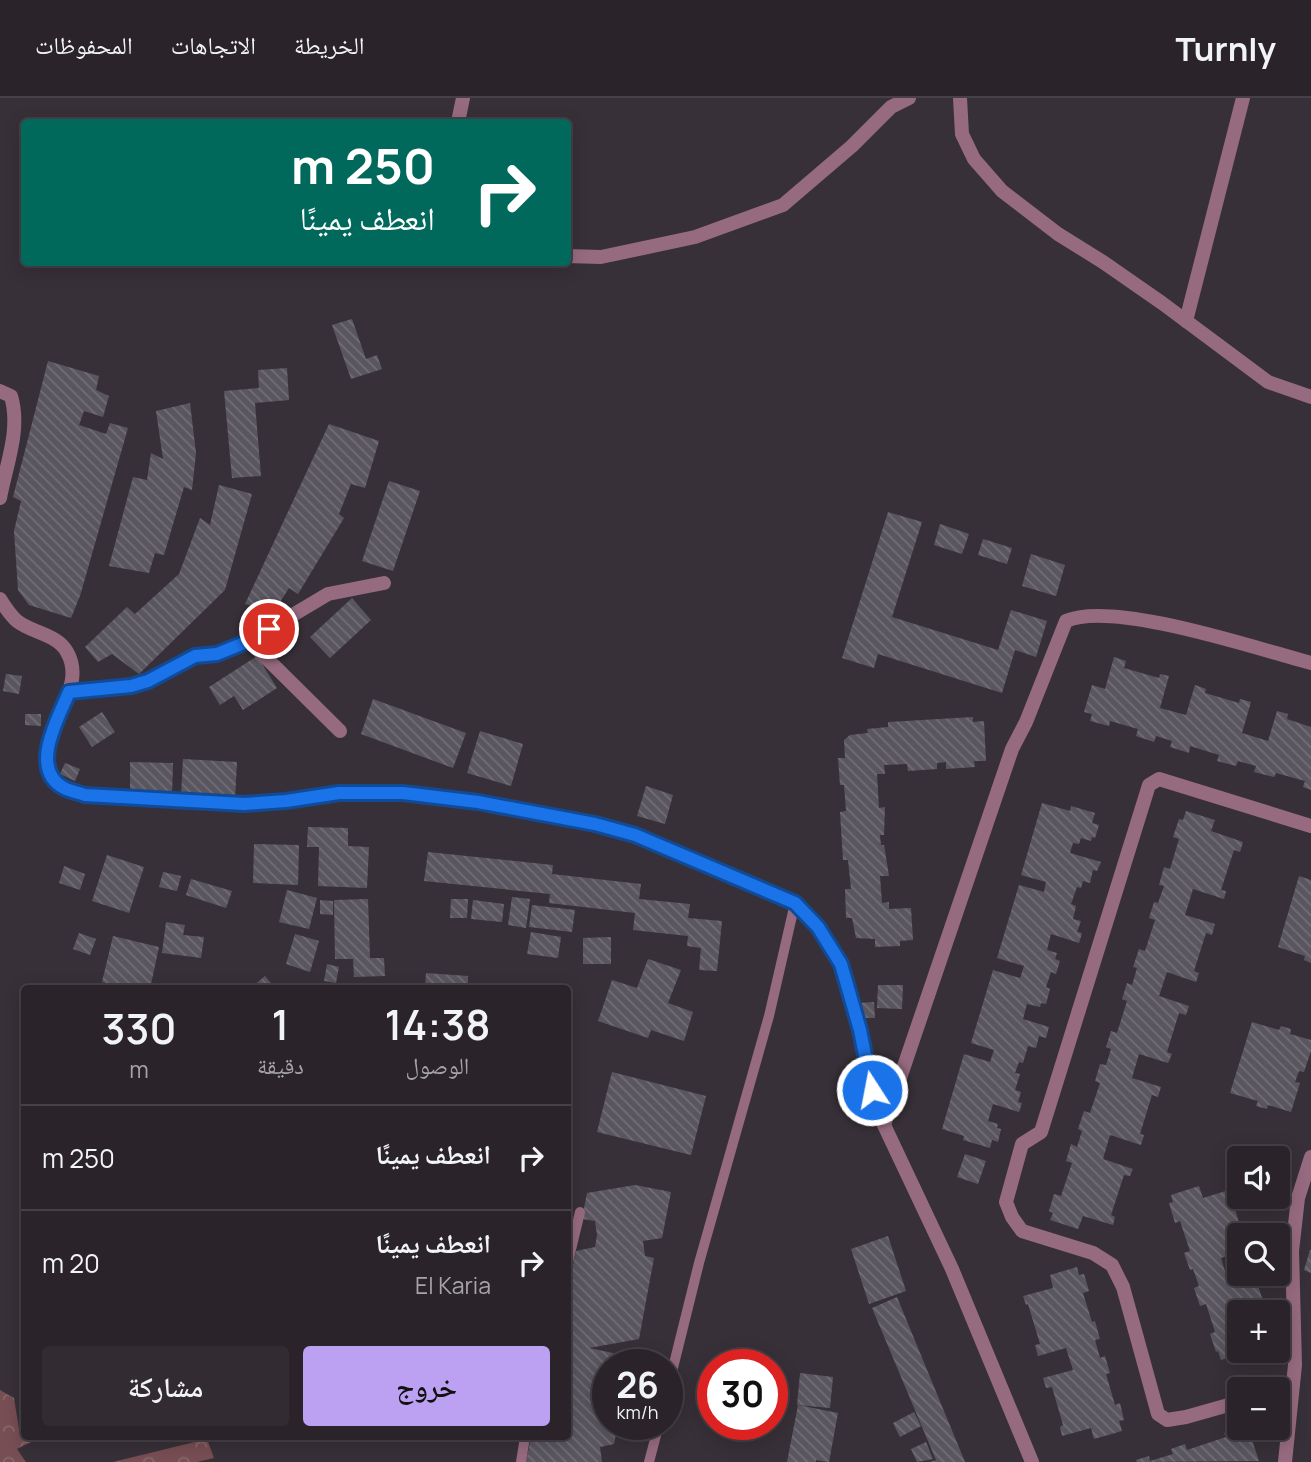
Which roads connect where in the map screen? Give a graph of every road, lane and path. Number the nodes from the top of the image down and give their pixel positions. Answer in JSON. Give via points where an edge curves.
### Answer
{"nodes":[{"id":1,"x":463,"y":98,"type":"edge"},
{"id":2,"x":909,"y":98,"type":"edge"},
{"id":3,"x":960,"y":98,"type":"edge"},
{"id":4,"x":1243,"y":98,"type":"edge"},
{"id":5,"x":459,"y":119,"type":"edge"},
{"id":6,"x":571,"y":256,"type":"edge"},
{"id":7,"x":1186,"y":320,"type":"junction"},
{"id":8,"x":0,"y":391,"type":"edge"},
{"id":9,"x":1311,"y":397,"type":"edge"},
{"id":10,"x":0,"y":498,"type":"edge"},
{"id":11,"x":384,"y":583,"type":"dead end"},
{"id":12,"x":0,"y":599,"type":"edge"},
{"id":13,"x":249,"y":641,"type":"junction"},
{"id":14,"x":1311,"y":663,"type":"edge"},
{"id":15,"x":69,"y":692,"type":"junction"},
{"id":16,"x":340,"y":731,"type":"dead end"},
{"id":17,"x":1311,"y":826,"type":"edge"},
{"id":18,"x":795,"y":903,"type":"junction"},
{"id":19,"x":899,"y":1080,"type":"junction"},
{"id":20,"x":872,"y":1090,"type":"junction"},
{"id":21,"x":884,"y":1125,"type":"junction"},
{"id":22,"x":1311,"y":1157,"type":"edge"},
{"id":23,"x":580,"y":1212,"type":"dead end"},
{"id":24,"x":571,"y":1249,"type":"edge"},
{"id":25,"x":678,"y":1349,"type":"edge"},
{"id":26,"x":1290,"y":1377,"type":"edge"},
{"id":27,"x":1227,"y":1406,"type":"edge"},
{"id":28,"x":525,"y":1440,"type":"edge"},
{"id":29,"x":655,"y":1440,"type":"edge"},
{"id":30,"x":1285,"y":1440,"type":"edge"},
{"id":31,"x":521,"y":1462,"type":"edge"},
{"id":32,"x":649,"y":1462,"type":"edge"},
{"id":33,"x":1032,"y":1462,"type":"edge"},
{"id":34,"x":1285,"y":1462,"type":"edge"}],
"edges":[{"from":1,"to":5,"type":"street"},
{"from":2,"to":6,"type":"street","via":[[891,107],[783,205],[695,237],[601,257]]},
{"from":3,"to":7,"type":"street","via":[[962,134],[974,159],[1002,191]]},
{"from":4,"to":7,"type":"street"},
{"from":7,"to":9,"type":"street","via":[[1268,382]]},
{"from":8,"to":10,"type":"street","via":[[11,396],[15,433]]},
{"from":11,"to":13,"type":"street","via":[[328,594]]},
{"from":12,"to":15,"type":"street","via":[[19,622],[50,636],[67,651],[72,670]]},
{"from":13,"to":15,"type":"street","via":[[217,654],[195,656],[131,686]]},
{"from":13,"to":16,"type":"street"},
{"from":14,"to":19,"type":"street","via":[[1164,624],[1077,616],[1066,621],[1012,749]]},
{"from":15,"to":18,"type":"street","via":[[47,745],[47,762],[62,788],[85,795],[244,804],[339,793],[403,793],[478,802],[635,835]]},
{"from":17,"to":27,"type":"street","via":[[1159,779],[1149,785],[1041,1132],[1022,1144],[1006,1202],[1022,1231],[1093,1253],[1112,1265],[1123,1287],[1158,1414],[1167,1420],[1186,1418]]},
{"from":18,"to":20,"type":"street","via":[[818,927],[841,964]]},
{"from":18,"to":25,"type":"lane","via":[[769,1016]]},
{"from":19,"to":20,"type":"street"},
{"from":19,"to":21,"type":"street"},
{"from":20,"to":21,"type":"street"},
{"from":21,"to":33,"type":"street","via":[[952,1269]]},
{"from":22,"to":26,"type":"street","via":[[1298,1198],[1292,1251],[1295,1365]]},
{"from":23,"to":24,"type":"lane"},
{"from":28,"to":31,"type":"lane"},
{"from":29,"to":32,"type":"lane"},
{"from":30,"to":34,"type":"street"}]}
